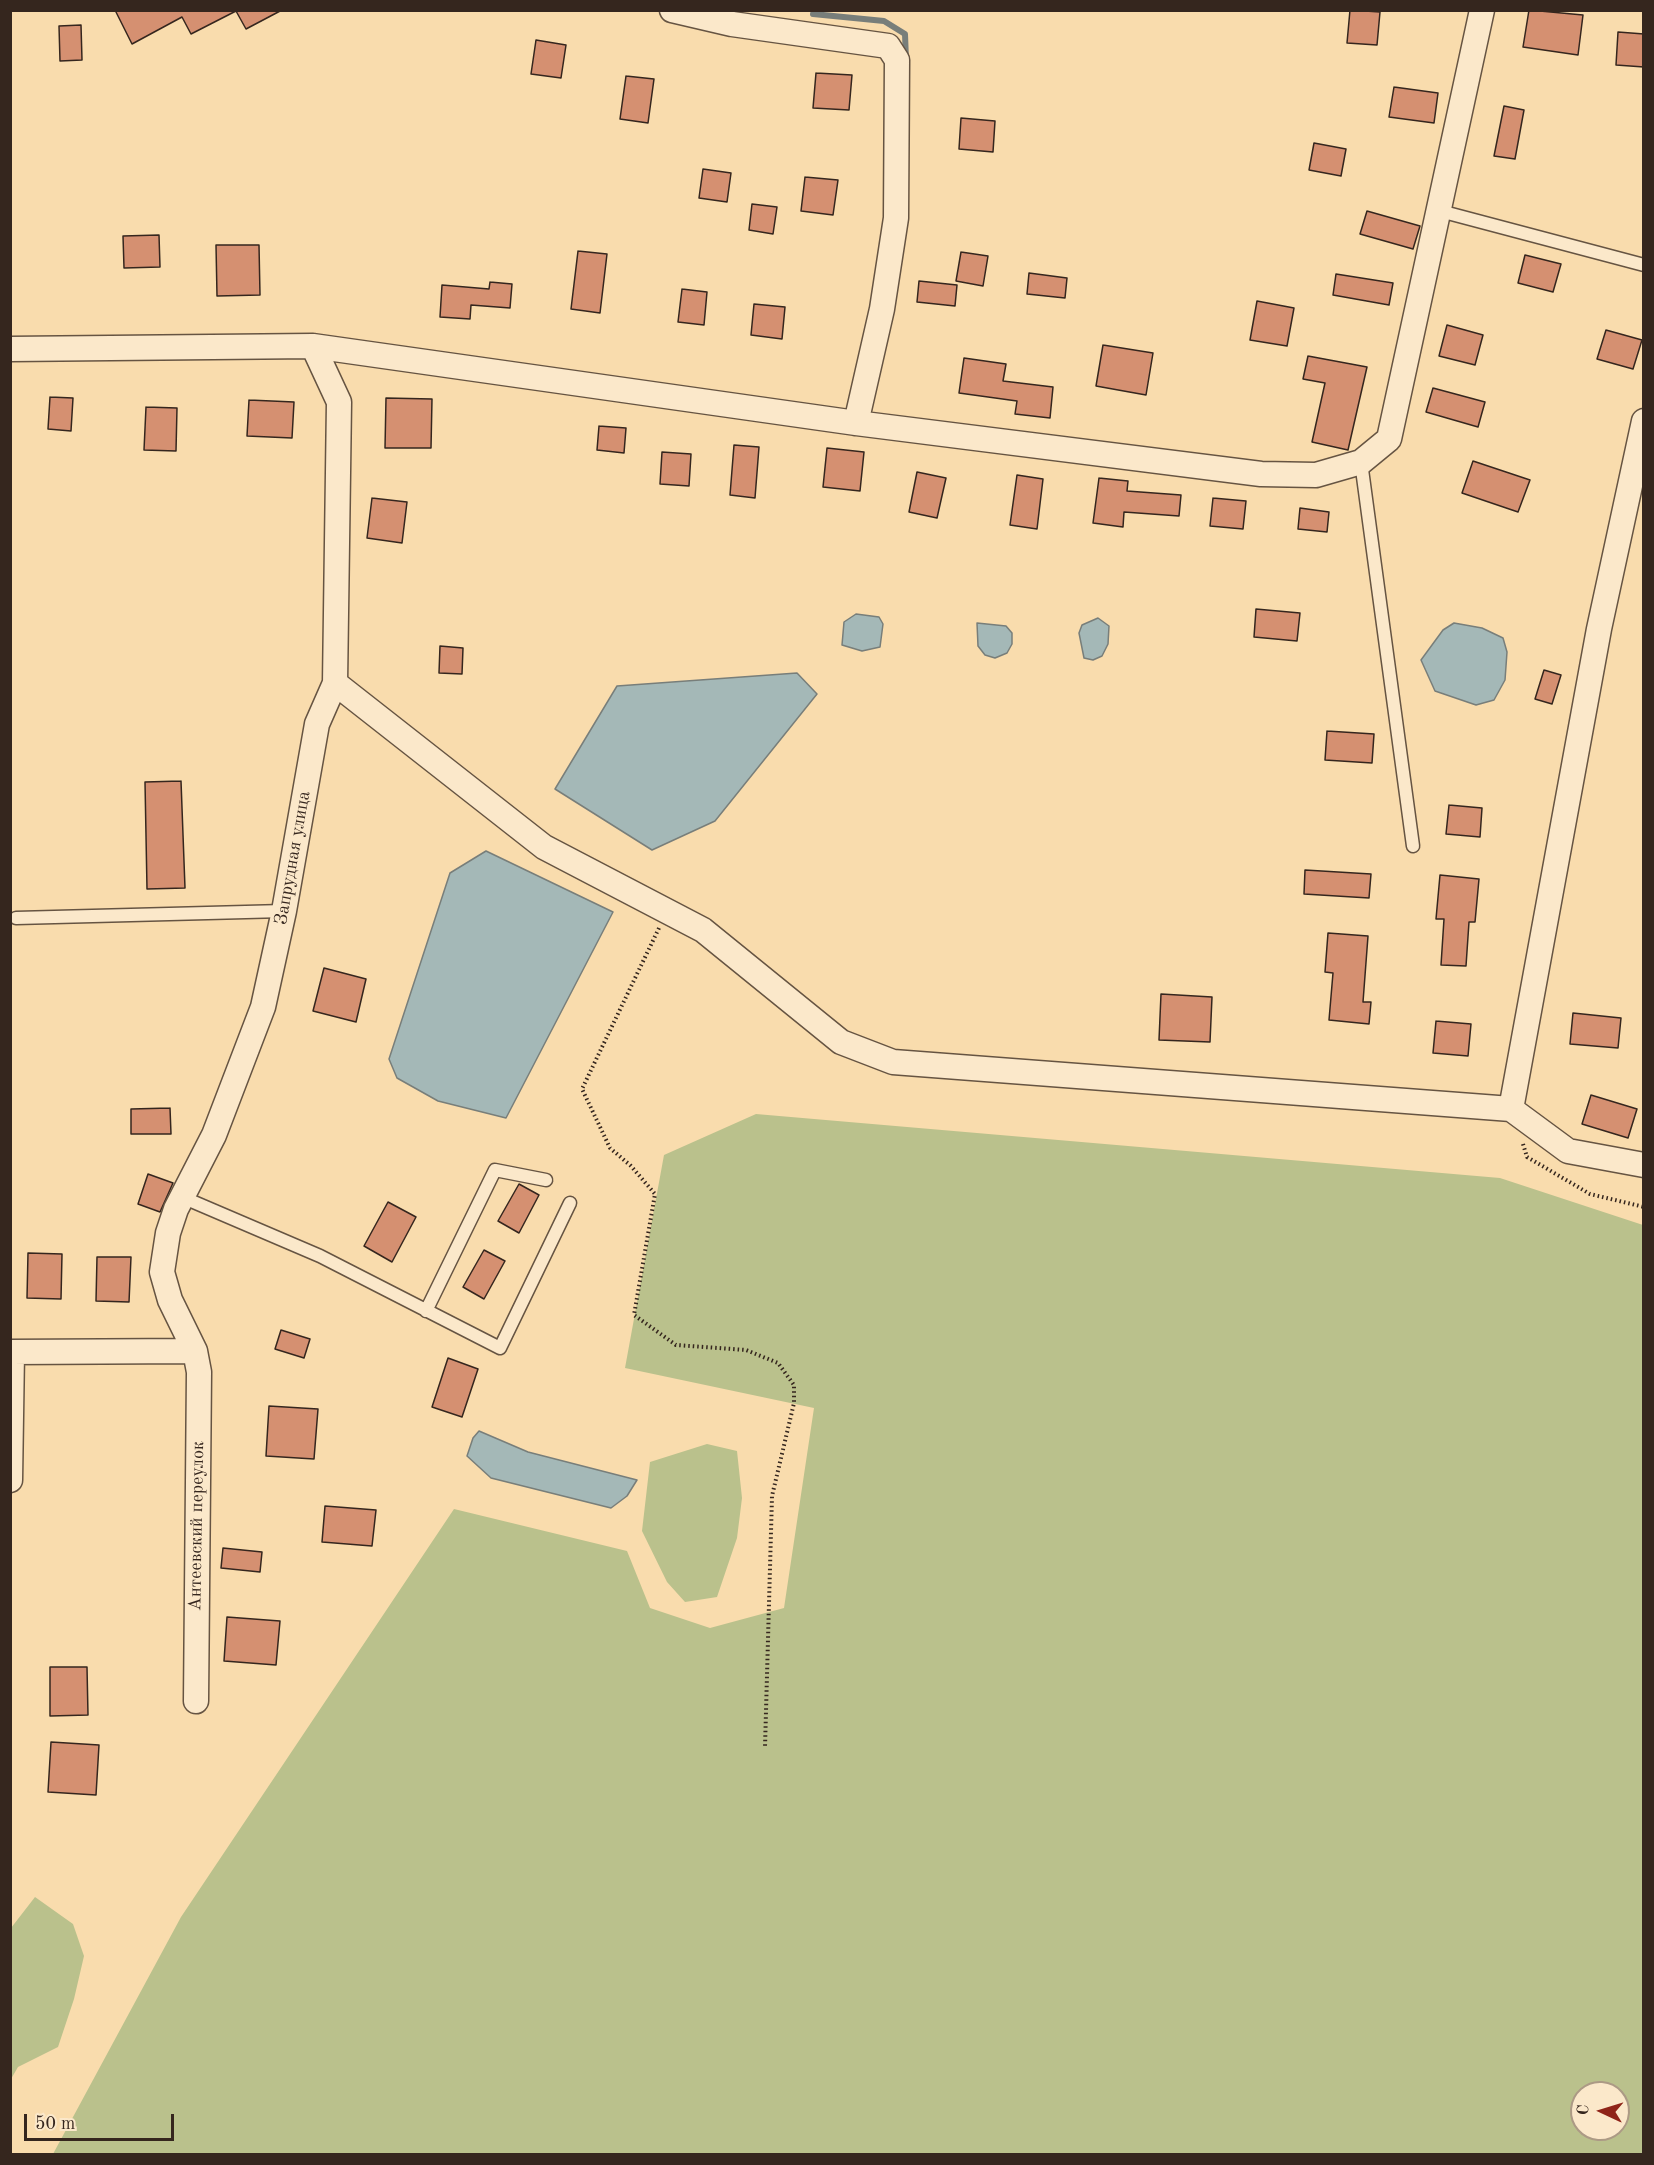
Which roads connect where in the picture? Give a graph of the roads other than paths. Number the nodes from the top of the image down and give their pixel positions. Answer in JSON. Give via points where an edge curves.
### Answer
{"nodes":[{"id":1,"x":672,"y":10,"type":"edge"},
{"id":2,"x":1482,"y":10,"type":"edge"},
{"id":3,"x":1440,"y":211,"type":"junction"},
{"id":4,"x":1644,"y":265,"type":"edge"},
{"id":5,"x":313,"y":346,"type":"junction"},
{"id":6,"x":10,"y":349,"type":"edge"},
{"id":7,"x":1644,"y":421,"type":"edge"},
{"id":8,"x":856,"y":423,"type":"junction"},
{"id":9,"x":1361,"y":462,"type":"junction"},
{"id":10,"x":335,"y":683,"type":"junction"},
{"id":11,"x":1413,"y":846,"type":"dead end"},
{"id":12,"x":284,"y":911,"type":"junction"},
{"id":13,"x":16,"y":918,"type":"dead end"},
{"id":14,"x":1511,"y":1109,"type":"junction"},
{"id":15,"x":1644,"y":1166,"type":"edge"},
{"id":16,"x":546,"y":1180,"type":"dead end"},
{"id":17,"x":182,"y":1197,"type":"junction"},
{"id":18,"x":570,"y":1203,"type":"dead end"},
{"id":19,"x":426,"y":1311,"type":"junction"},
{"id":20,"x":195,"y":1350,"type":"junction"},
{"id":21,"x":11,"y":1352,"type":"edge"},
{"id":22,"x":10,"y":1480,"type":"edge"},
{"id":23,"x":196,"y":1701,"type":"dead end"}],
"edges":[{"from":1,"to":8,"type":"street","via":[[732,24],[888,46],[897,60],[896,219],[882,309]]},
{"from":2,"to":3,"type":"street"},
{"from":3,"to":4,"type":"lane"},
{"from":3,"to":9,"type":"street","via":[[1389,439]]},
{"from":5,"to":6,"type":"street"},
{"from":5,"to":8,"type":"street"},
{"from":5,"to":10,"type":"street","name":"Запрудная улица","via":[[339,402]]},
{"from":7,"to":14,"type":"street","via":[[1599,629]]},
{"from":8,"to":9,"type":"street","via":[[1261,474],[1316,476]]},
{"from":9,"to":11,"type":"lane"},
{"from":10,"to":12,"type":"street","name":"Запрудная улица","via":[[318,724]]},
{"from":10,"to":14,"type":"street","via":[[544,847],[703,930],[841,1042],[893,1062]]},
{"from":12,"to":13,"type":"lane"},
{"from":12,"to":17,"type":"street","name":"Запрудная улица","via":[[264,1007],[214,1135]]},
{"from":14,"to":15,"type":"street","via":[[1568,1151]]},
{"from":16,"to":19,"type":"lane","via":[[495,1170]]},
{"from":17,"to":19,"type":"lane","via":[[320,1256]]},
{"from":17,"to":20,"type":"street","name":"Запрудная улица","via":[[168,1233],[162,1272],[170,1300]]},
{"from":18,"to":19,"type":"lane","via":[[500,1348]]},
{"from":20,"to":21,"type":"street"},
{"from":20,"to":23,"type":"street","name":"Антеевский переулок","via":[[199,1372]]},
{"from":21,"to":22,"type":"street"}]}
